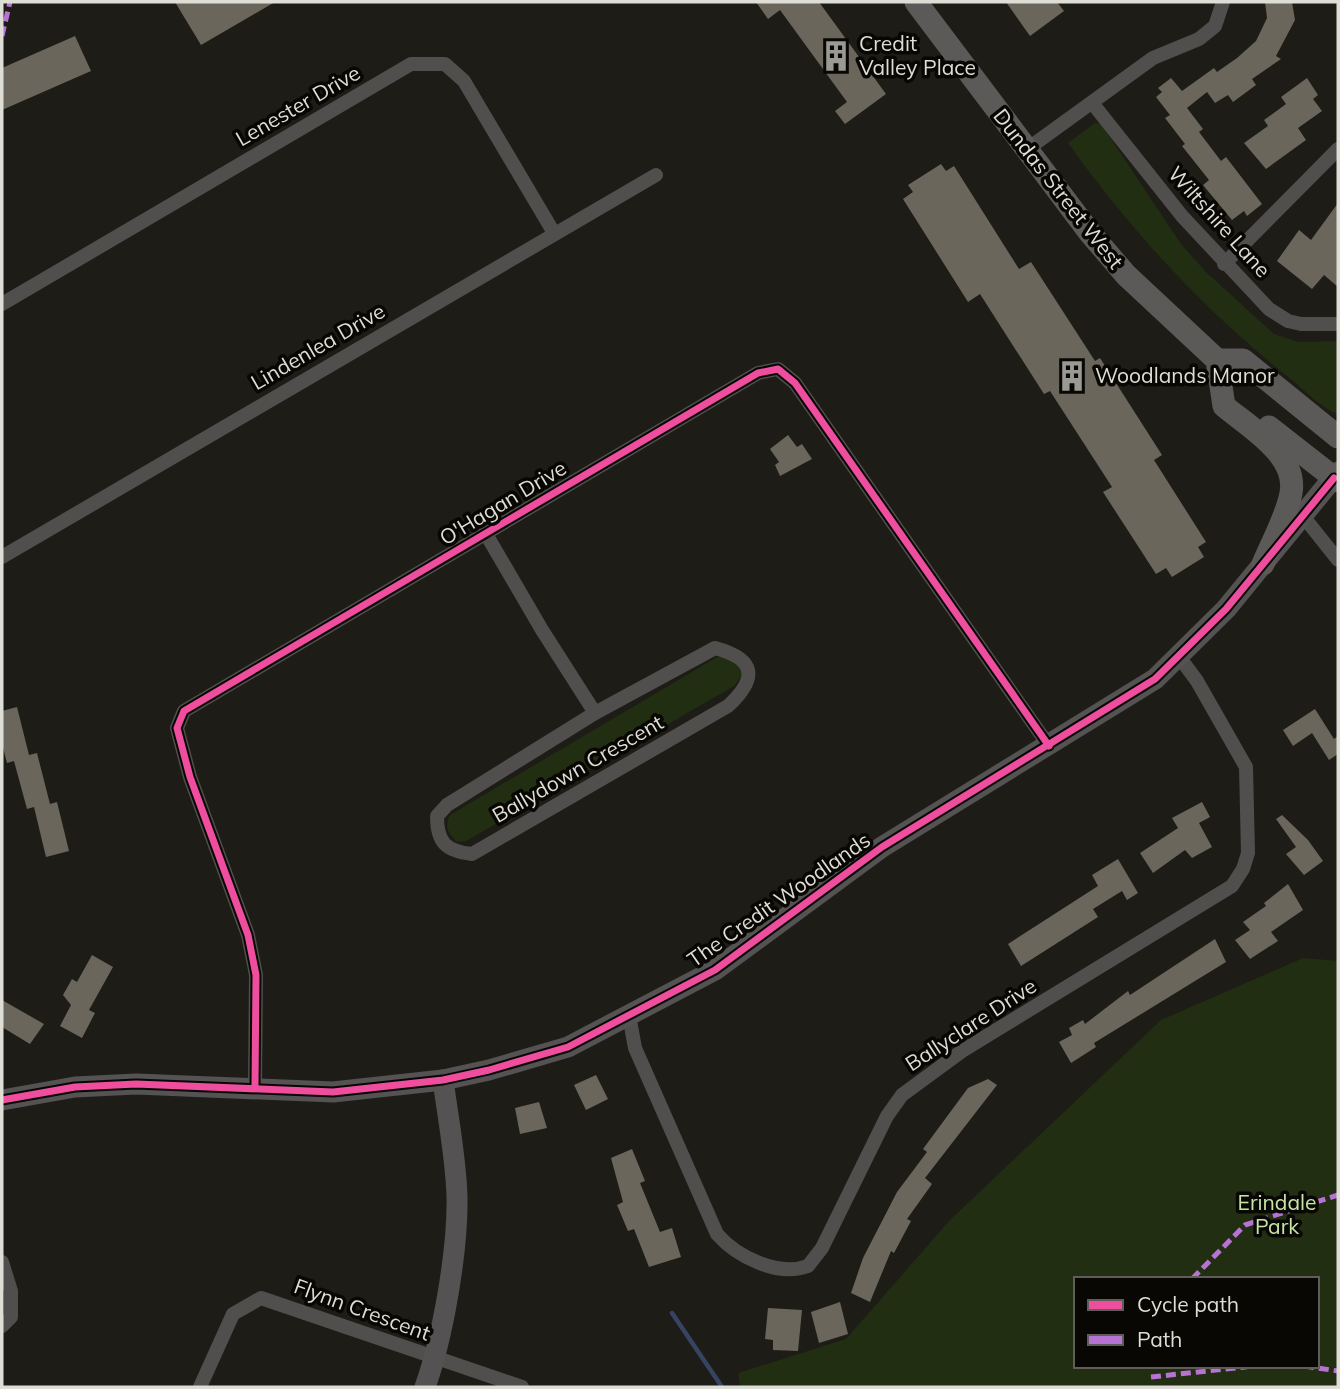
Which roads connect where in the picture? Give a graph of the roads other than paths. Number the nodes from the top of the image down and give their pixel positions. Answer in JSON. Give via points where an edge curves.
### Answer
{"nodes":[{"id":1,"x":916,"y":2,"type":"edge"},
{"id":2,"x":1223,"y":2,"type":"edge"},
{"id":3,"x":1093,"y":104,"type":"junction"},
{"id":4,"x":1338,"y":149,"type":"edge"},
{"id":5,"x":1026,"y":150,"type":"junction"},
{"id":6,"x":656,"y":175,"type":"dead end"},
{"id":7,"x":554,"y":233,"type":"junction"},
{"id":8,"x":1224,"y":264,"type":"junction"},
{"id":9,"x":2,"y":304,"type":"edge"},
{"id":10,"x":1338,"y":324,"type":"edge"},
{"id":11,"x":1217,"y":360,"type":"junction"},
{"id":12,"x":1221,"y":387,"type":"junction"},
{"id":13,"x":1338,"y":437,"type":"edge"},
{"id":14,"x":1337,"y":477,"type":"edge"},
{"id":15,"x":1303,"y":516,"type":"junction"},
{"id":16,"x":486,"y":534,"type":"junction"},
{"id":17,"x":2,"y":557,"type":"edge"},
{"id":18,"x":1338,"y":560,"type":"edge"},
{"id":19,"x":1263,"y":564,"type":"junction"},
{"id":20,"x":1180,"y":658,"type":"junction"},
{"id":21,"x":595,"y":713,"type":"junction"},
{"id":22,"x":1049,"y":746,"type":"junction"},
{"id":23,"x":629,"y":1015,"type":"junction"},
{"id":24,"x":443,"y":1080,"type":"junction"},
{"id":25,"x":255,"y":1087,"type":"junction"},
{"id":26,"x":2,"y":1100,"type":"edge"},
{"id":27,"x":2,"y":1262,"type":"edge"},
{"id":28,"x":2,"y":1326,"type":"edge"},
{"id":29,"x":435,"y":1359,"type":"junction"},
{"id":30,"x":200,"y":1387,"type":"edge"},
{"id":31,"x":425,"y":1387,"type":"edge"},
{"id":32,"x":522,"y":1387,"type":"edge"}],
"edges":[{"from":1,"to":5,"type":"main road","name":"Dundas Street West"},
{"from":2,"to":3,"type":"street","via":[[1215,26],[1199,39],[1153,58]]},
{"from":3,"to":5,"type":"street"},
{"from":3,"to":8,"type":"street","name":"Wiltshire Lane"},
{"from":4,"to":8,"type":"street"},
{"from":5,"to":11,"type":"main road","name":"Dundas Street West","via":[[1126,275]]},
{"from":6,"to":7,"type":"street","name":"Lindenlea Drive"},
{"from":7,"to":9,"type":"street","name":"Lenester Drive","via":[[464,81],[445,64],[411,64]]},
{"from":7,"to":17,"type":"street","name":"Lindenlea Drive"},
{"from":8,"to":10,"type":"street","name":"Wiltshire Lane","via":[[1269,309],[1288,321]]},
{"from":11,"to":12,"type":"main road"},
{"from":11,"to":13,"type":"main road","via":[[1243,360]]},
{"from":12,"to":14,"type":"main road"},
{"from":12,"to":19,"type":"main road","via":[[1224,406],[1271,445],[1291,477],[1292,492]]},
{"from":14,"to":15,"type":"street","name":"The Credit Woodlands"},
{"from":15,"to":18,"type":"street"},
{"from":15,"to":19,"type":"street","name":"The Credit Woodlands"},
{"from":16,"to":21,"type":"street","name":"Ballydown Crescent"},
{"from":16,"to":22,"type":"street","name":"O'Hagan Drive","via":[[758,373],[778,369],[795,383]]},
{"from":16,"to":25,"type":"street","name":"O'Hagan Drive","via":[[184,711],[177,728],[248,935],[256,975]]},
{"from":19,"to":20,"type":"street","name":"The Credit Woodlands"},
{"from":20,"to":22,"type":"street","name":"The Credit Woodlands"},
{"from":20,"to":23,"type":"street","name":"Ballyclare Drive","via":[[1246,767],[1248,852],[1243,869],[1232,886],[962,1051],[902,1095],[887,1116],[822,1248],[808,1266],[775,1268],[736,1251],[717,1234],[635,1048]]},
{"from":21,"to":21,"type":"street","name":"Ballydown Crescent","via":[[447,805],[437,816],[442,844],[472,854],[728,706],[750,678],[747,663],[735,653],[715,648]]},
{"from":22,"to":23,"type":"street","name":"The Credit Woodlands","via":[[882,847],[715,970]]},
{"from":23,"to":24,"type":"street","name":"The Credit Woodlands","via":[[568,1046]]},
{"from":24,"to":25,"type":"street","name":"The Credit Woodlands","via":[[333,1092]]},
{"from":24,"to":29,"type":"street","via":[[457,1198]]},
{"from":25,"to":26,"type":"street","name":"The Credit Woodlands","via":[[75,1087]]},
{"from":27,"to":28,"type":"street","via":[[10,1291],[10,1317]]},
{"from":29,"to":30,"type":"street","name":"Flynn Crescent","via":[[261,1298],[233,1314]]},
{"from":29,"to":31,"type":"street"},
{"from":29,"to":32,"type":"street","name":"Flynn Crescent"}]}
